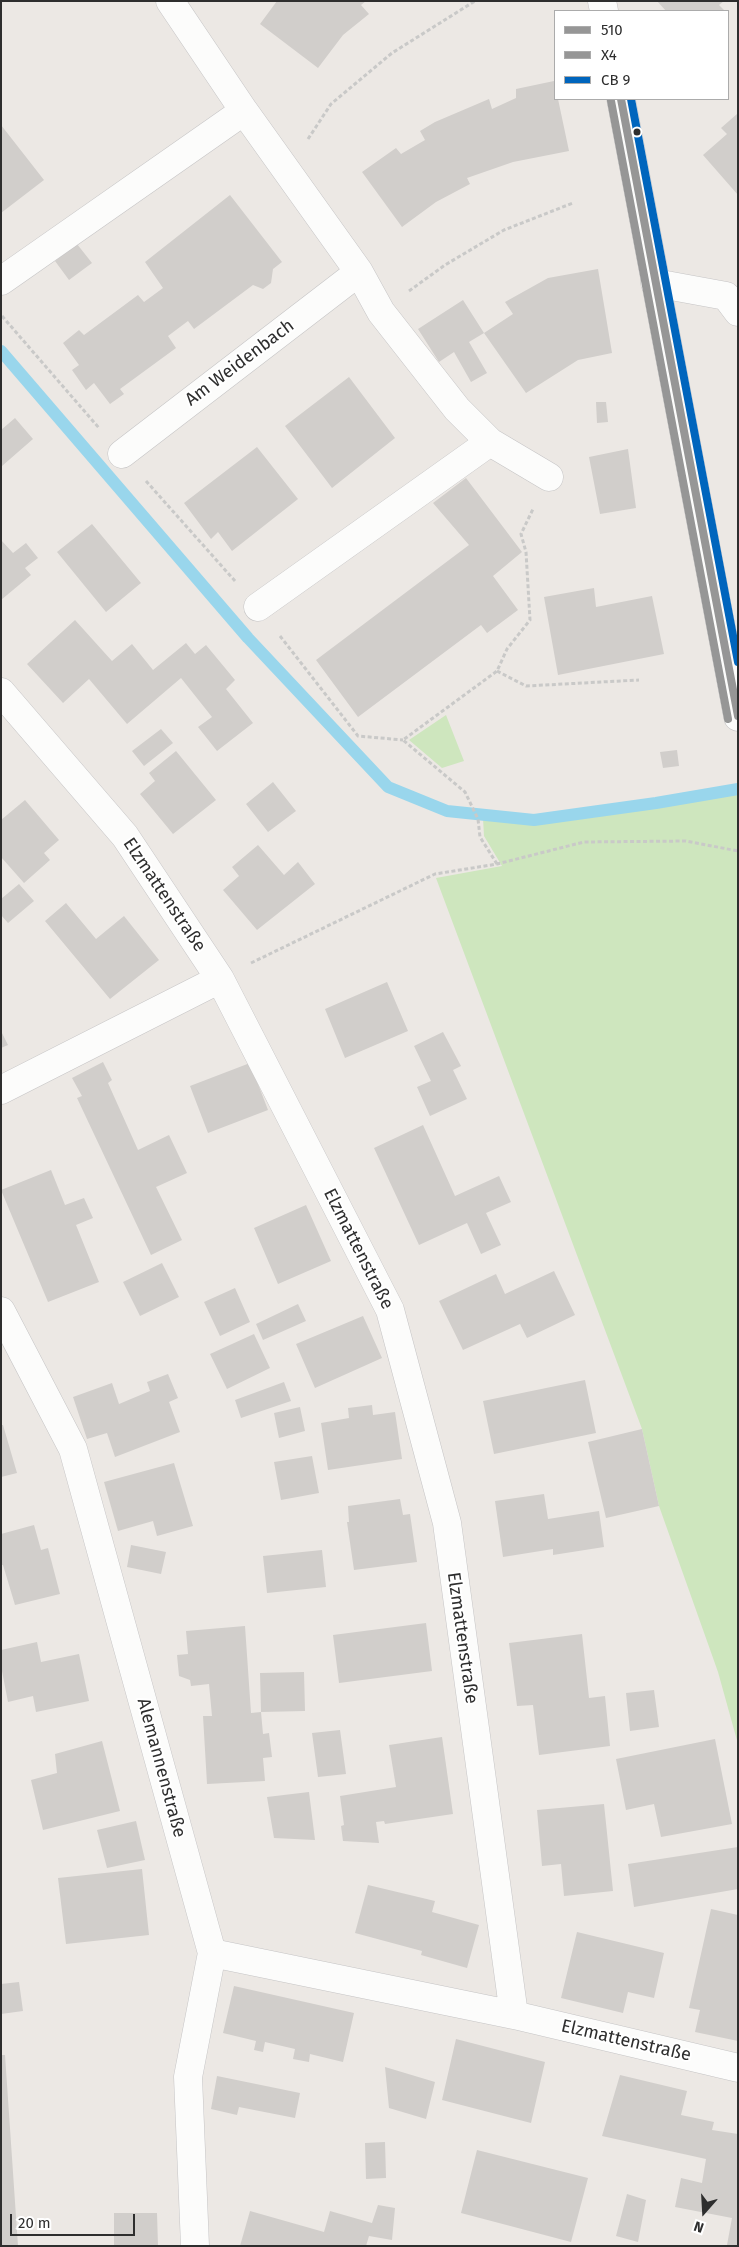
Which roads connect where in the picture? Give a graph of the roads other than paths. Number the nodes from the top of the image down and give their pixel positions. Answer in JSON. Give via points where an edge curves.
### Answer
{"nodes":[{"id":1,"x":170,"y":1,"type":"edge"},
{"id":2,"x":620,"y":100,"type":"edge"},
{"id":3,"x":244,"y":111,"type":"junction"},
{"id":4,"x":359,"y":272,"type":"junction"},
{"id":5,"x":1,"y":281,"type":"edge"},
{"id":6,"x":655,"y":283,"type":"junction"},
{"id":7,"x":738,"y":312,"type":"edge"},
{"id":8,"x":490,"y":442,"type":"junction"},
{"id":9,"x":122,"y":454,"type":"road end"},
{"id":10,"x":549,"y":477,"type":"road end"},
{"id":11,"x":258,"y":607,"type":"road end"},
{"id":12,"x":1,"y":692,"type":"edge"},
{"id":13,"x":738,"y":717,"type":"edge"},
{"id":14,"x":220,"y":978,"type":"junction"},
{"id":15,"x":1,"y":1090,"type":"edge"},
{"id":16,"x":1,"y":1311,"type":"edge"},
{"id":17,"x":212,"y":1953,"type":"junction"},
{"id":18,"x":514,"y":2015,"type":"junction"},
{"id":19,"x":738,"y":2068,"type":"edge"},
{"id":20,"x":195,"y":2246,"type":"edge"}],
"edges":[{"from":1,"to":3,"type":"street"},
{"from":2,"to":6,"type":"street"},
{"from":3,"to":4,"type":"street"},
{"from":3,"to":5,"type":"street"},
{"from":4,"to":8,"type":"street","via":[[381,312],[457,409]]},
{"from":4,"to":9,"type":"street","name":"Am Weidenbach"},
{"from":6,"to":7,"type":"street","via":[[726,296]]},
{"from":6,"to":13,"type":"street"},
{"from":8,"to":10,"type":"street"},
{"from":8,"to":11,"type":"street"},
{"from":12,"to":14,"type":"street","name":"Elzmattenstraße","via":[[125,836]]},
{"from":14,"to":15,"type":"street"},
{"from":14,"to":18,"type":"street","name":"Elzmattenstraße","via":[[390,1310],[446,1523]]},
{"from":16,"to":17,"type":"street","name":"Alemannenstraße","via":[[73,1449]]},
{"from":17,"to":18,"type":"street","name":"Elzmattenstraße"},
{"from":17,"to":20,"type":"street","name":"Alemannenstraße","via":[[188,2077]]},
{"from":18,"to":19,"type":"street","name":"Elzmattenstraße"}]}
